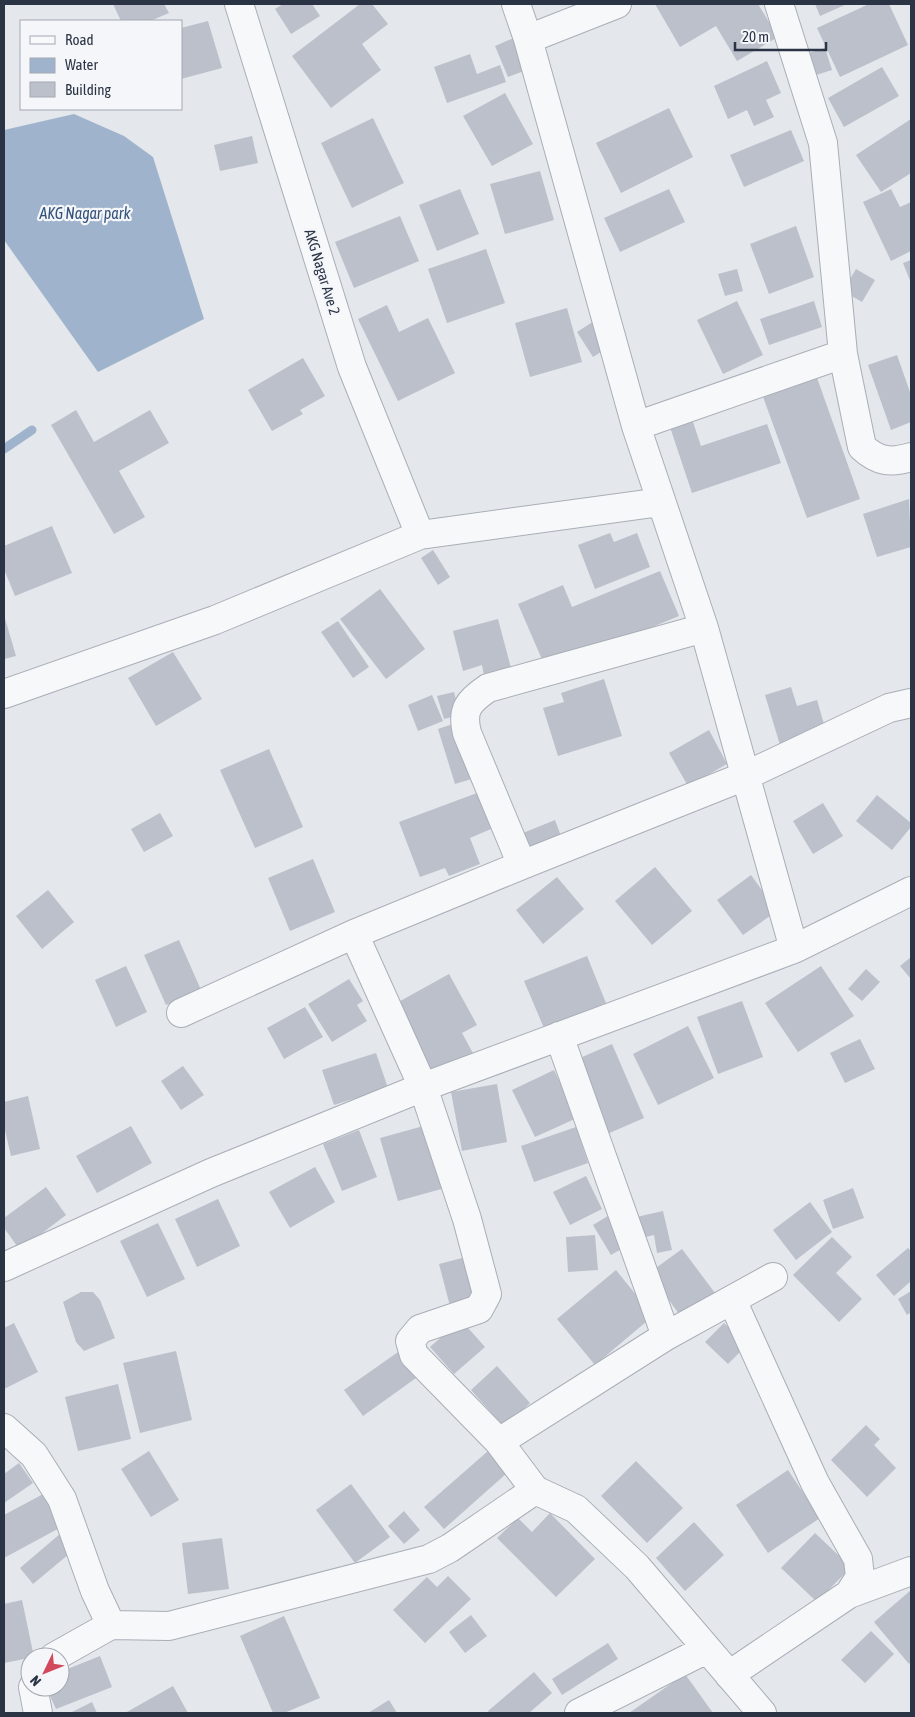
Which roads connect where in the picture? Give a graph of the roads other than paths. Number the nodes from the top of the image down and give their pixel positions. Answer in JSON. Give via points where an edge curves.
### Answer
{"nodes":[{"id":1,"x":239,"y":4,"type":"edge"},
{"id":2,"x":516,"y":4,"type":"edge"},
{"id":3,"x":617,"y":4,"type":"edge"},
{"id":4,"x":779,"y":4,"type":"edge"},
{"id":5,"x":528,"y":39,"type":"junction"},
{"id":6,"x":843,"y":354,"type":"junction"},
{"id":7,"x":636,"y":426,"type":"junction"},
{"id":8,"x":911,"y":457,"type":"edge"},
{"id":9,"x":660,"y":502,"type":"junction"},
{"id":10,"x":420,"y":535,"type":"junction"},
{"id":11,"x":704,"y":628,"type":"junction"},
{"id":12,"x":4,"y":694,"type":"edge"},
{"id":13,"x":911,"y":703,"type":"edge"},
{"id":14,"x":744,"y":776,"type":"junction"},
{"id":15,"x":522,"y":866,"type":"junction"},
{"id":16,"x":911,"y":891,"type":"edge"},
{"id":17,"x":354,"y":934,"type":"junction"},
{"id":18,"x":794,"y":948,"type":"junction"},
{"id":19,"x":181,"y":1013,"type":"dead end"},
{"id":20,"x":559,"y":1036,"type":"junction"},
{"id":21,"x":423,"y":1087,"type":"junction"},
{"id":22,"x":4,"y":1267,"type":"edge"},
{"id":23,"x":773,"y":1277,"type":"dead end"},
{"id":24,"x":732,"y":1300,"type":"junction"},
{"id":25,"x":666,"y":1336,"type":"junction"},
{"id":26,"x":4,"y":1428,"type":"edge"},
{"id":27,"x":499,"y":1442,"type":"junction"},
{"id":28,"x":535,"y":1490,"type":"junction"},
{"id":29,"x":911,"y":1571,"type":"edge"},
{"id":30,"x":849,"y":1594,"type":"junction"},
{"id":31,"x":111,"y":1625,"type":"junction"},
{"id":32,"x":70,"y":1648,"type":"edge"},
{"id":33,"x":707,"y":1649,"type":"junction"},
{"id":34,"x":728,"y":1676,"type":"junction"},
{"id":35,"x":35,"y":1697,"type":"edge"},
{"id":36,"x":38,"y":1713,"type":"edge"},
{"id":37,"x":579,"y":1713,"type":"edge"},
{"id":38,"x":762,"y":1713,"type":"edge"}],
"edges":[{"from":1,"to":10,"type":"street","name":"AKG Nagar Ave 2","via":[[352,367]]},
{"from":2,"to":5,"type":"street"},
{"from":3,"to":5,"type":"street"},
{"from":4,"to":6,"type":"street","via":[[823,143]]},
{"from":5,"to":7,"type":"street"},
{"from":6,"to":7,"type":"street"},
{"from":6,"to":8,"type":"street","via":[[862,448],[887,461]]},
{"from":7,"to":9,"type":"street"},
{"from":9,"to":10,"type":"street"},
{"from":9,"to":11,"type":"street"},
{"from":10,"to":12,"type":"street","via":[[215,620]]},
{"from":11,"to":14,"type":"street"},
{"from":11,"to":15,"type":"street","via":[[488,688],[473,698],[464,720],[467,733]]},
{"from":13,"to":14,"type":"street","via":[[889,708]]},
{"from":14,"to":15,"type":"street"},
{"from":14,"to":18,"type":"street"},
{"from":15,"to":17,"type":"street"},
{"from":16,"to":18,"type":"street"},
{"from":17,"to":19,"type":"street"},
{"from":17,"to":21,"type":"street"},
{"from":18,"to":20,"type":"street"},
{"from":20,"to":21,"type":"street"},
{"from":20,"to":25,"type":"street"},
{"from":21,"to":22,"type":"street","via":[[211,1174]]},
{"from":21,"to":27,"type":"street","via":[[467,1219],[487,1294],[478,1309],[420,1329],[410,1341],[414,1354]]},
{"from":23,"to":24,"type":"street"},
{"from":24,"to":25,"type":"street"},
{"from":24,"to":30,"type":"street","via":[[814,1483],[858,1559],[860,1577]]},
{"from":25,"to":27,"type":"street"},
{"from":26,"to":31,"type":"street","via":[[34,1455],[62,1499],[94,1591]]},
{"from":27,"to":28,"type":"street"},
{"from":28,"to":31,"type":"street","via":[[429,1559],[169,1626]]},
{"from":28,"to":33,"type":"street","via":[[576,1508],[600,1530],[637,1567]]},
{"from":29,"to":30,"type":"street"},
{"from":30,"to":34,"type":"street"},
{"from":31,"to":32,"type":"street"},
{"from":33,"to":34,"type":"street"},
{"from":33,"to":37,"type":"street"},
{"from":34,"to":38,"type":"street"},
{"from":35,"to":36,"type":"street"}]}
